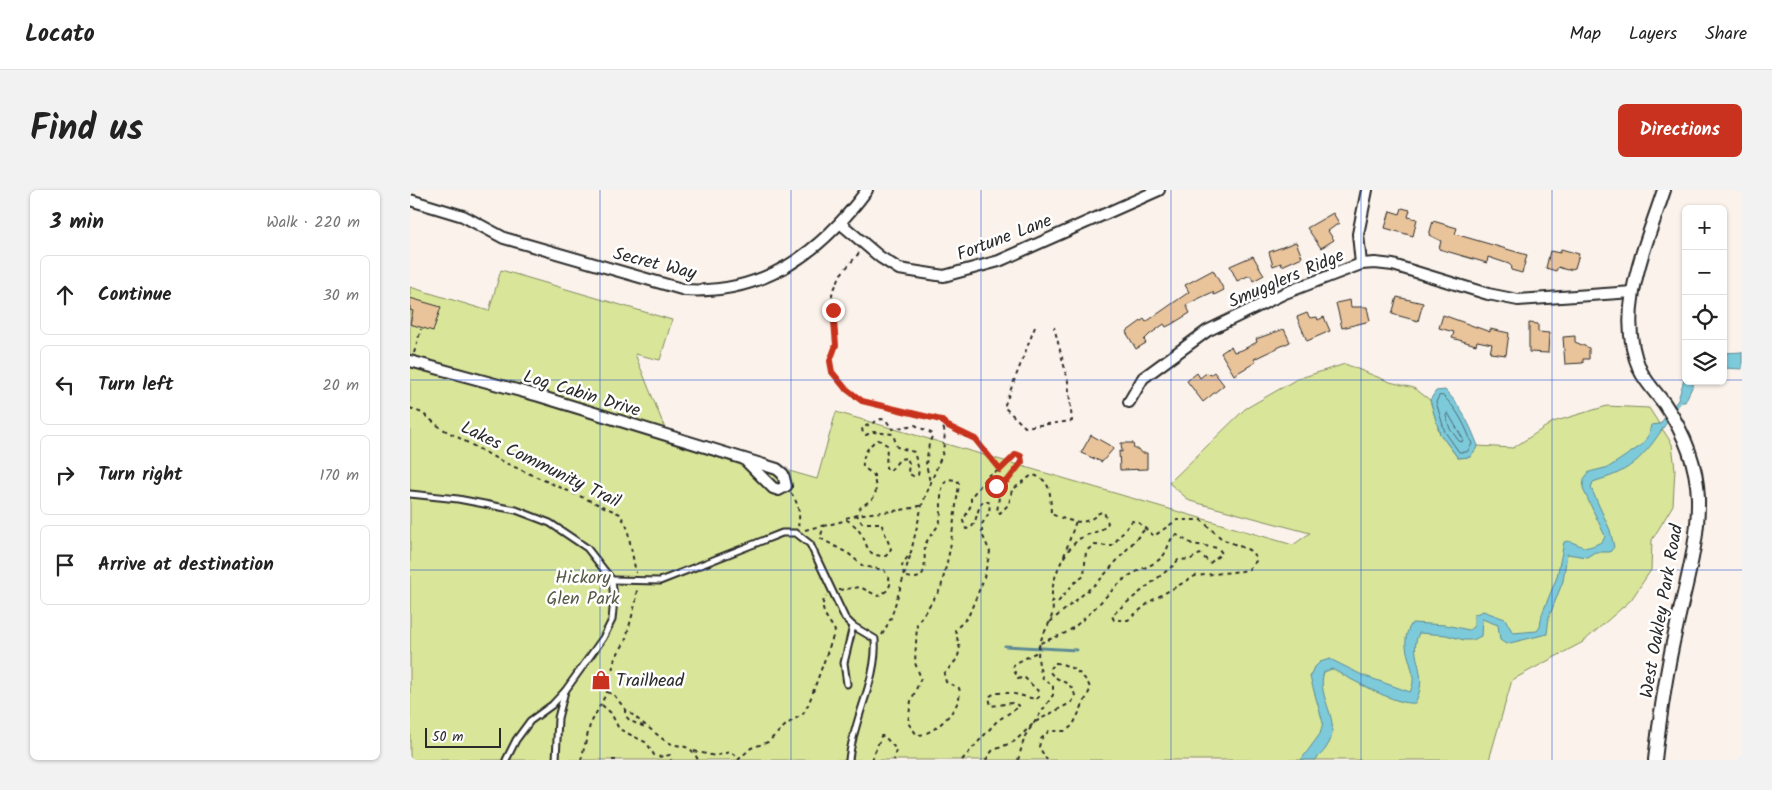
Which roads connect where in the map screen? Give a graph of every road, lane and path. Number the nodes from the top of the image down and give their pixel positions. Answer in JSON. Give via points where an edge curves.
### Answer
{"nodes":[{"id":1,"x":867,"y":190,"type":"edge"},
{"id":2,"x":1159,"y":190,"type":"edge"},
{"id":3,"x":1367,"y":190,"type":"edge"},
{"id":4,"x":1664,"y":190,"type":"edge"},
{"id":5,"x":410,"y":200,"type":"edge"},
{"id":6,"x":840,"y":223,"type":"junction"},
{"id":7,"x":866,"y":246,"type":"junction"},
{"id":8,"x":1362,"y":264,"type":"junction"},
{"id":9,"x":1633,"y":292,"type":"junction"},
{"id":10,"x":1054,"y":326,"type":"dead end"},
{"id":11,"x":421,"y":328,"type":"dead end"},
{"id":12,"x":1035,"y":328,"type":"dead end"},
{"id":13,"x":411,"y":361,"type":"edge"},
{"id":14,"x":1129,"y":402,"type":"dead end"},
{"id":15,"x":410,"y":408,"type":"edge"},
{"id":16,"x":941,"y":420,"type":"junction"},
{"id":17,"x":744,"y":459,"type":"junction"},
{"id":18,"x":1000,"y":470,"type":"junction"},
{"id":19,"x":930,"y":482,"type":"junction"},
{"id":20,"x":786,"y":486,"type":"junction"},
{"id":21,"x":410,"y":494,"type":"edge"},
{"id":22,"x":922,"y":505,"type":"junction"},
{"id":23,"x":857,"y":515,"type":"junction"},
{"id":24,"x":1076,"y":521,"type":"junction"},
{"id":25,"x":835,"y":522,"type":"junction"},
{"id":26,"x":1145,"y":529,"type":"junction"},
{"id":27,"x":796,"y":533,"type":"junction"},
{"id":28,"x":911,"y":552,"type":"junction"},
{"id":29,"x":1064,"y":558,"type":"junction"},
{"id":30,"x":904,"y":576,"type":"junction"},
{"id":31,"x":612,"y":580,"type":"junction"},
{"id":32,"x":637,"y":582,"type":"junction"},
{"id":33,"x":832,"y":591,"type":"junction"},
{"id":34,"x":1052,"y":601,"type":"junction"},
{"id":35,"x":1050,"y":622,"type":"junction"},
{"id":36,"x":853,"y":626,"type":"junction"},
{"id":37,"x":875,"y":643,"type":"junction"},
{"id":38,"x":1039,"y":644,"type":"junction"},
{"id":39,"x":1038,"y":652,"type":"junction"},
{"id":40,"x":847,"y":684,"type":"dead end"},
{"id":41,"x":566,"y":691,"type":"junction"},
{"id":42,"x":607,"y":692,"type":"junction"},
{"id":43,"x":601,"y":705,"type":"junction"},
{"id":44,"x":626,"y":709,"type":"junction"},
{"id":45,"x":1035,"y":722,"type":"junction"},
{"id":46,"x":648,"y":728,"type":"junction"},
{"id":47,"x":694,"y":751,"type":"junction"},
{"id":48,"x":509,"y":753,"type":"junction"},
{"id":49,"x":554,"y":759,"type":"edge"},
{"id":50,"x":738,"y":759,"type":"edge"},
{"id":51,"x":506,"y":760,"type":"edge"},
{"id":52,"x":510,"y":760,"type":"edge"},
{"id":53,"x":581,"y":760,"type":"edge"},
{"id":54,"x":612,"y":760,"type":"edge"},
{"id":55,"x":616,"y":760,"type":"edge"},
{"id":56,"x":671,"y":760,"type":"edge"},
{"id":57,"x":698,"y":760,"type":"edge"},
{"id":58,"x":850,"y":760,"type":"edge"},
{"id":59,"x":872,"y":760,"type":"edge"},
{"id":60,"x":894,"y":760,"type":"edge"},
{"id":61,"x":962,"y":760,"type":"edge"},
{"id":62,"x":986,"y":760,"type":"edge"},
{"id":63,"x":1018,"y":760,"type":"edge"},
{"id":64,"x":1047,"y":760,"type":"edge"},
{"id":65,"x":1655,"y":760,"type":"edge"}],
"edges":[{"from":1,"to":6,"type":"street","name":"Secret Way"},
{"from":2,"to":7,"type":"street","name":"Fortune Lane","via":[[999,260],[944,276],[899,269]]},
{"from":3,"to":8,"type":"street","via":[[1358,234]]},
{"from":4,"to":9,"type":"street","name":"West Oakley Park Road"},
{"from":5,"to":6,"type":"street","name":"Secret Way","via":[[463,216],[504,238],[685,290],[702,291],[752,284],[775,273],[811,250]]},
{"from":6,"to":7,"type":"street","name":"Fortune Lane"},
{"from":7,"to":16,"type":"path","via":[[841,274],[832,294],[836,345],[830,361],[832,372],[862,401]]},
{"from":8,"to":9,"type":"street","name":"Smugglers Ridge","via":[[1393,265],[1518,300]]},
{"from":8,"to":14,"type":"street","name":"Smugglers Ridge","via":[[1285,292],[1208,331],[1143,378]]},
{"from":9,"to":65,"type":"street","name":"West Oakley Park Road","via":[[1629,330],[1640,370],[1675,419],[1683,436],[1690,453],[1698,498],[1693,554],[1670,655]]},
{"from":10,"to":12,"type":"path","via":[[1068,381],[1072,421],[1024,426],[1004,407]]},
{"from":11,"to":13,"type":"path"},
{"from":13,"to":17,"type":"street","name":"Log Cabin Drive","via":[[539,396]]},
{"from":15,"to":32,"type":"path","name":"Lakes Community Trail","via":[[501,461],[620,514],[627,527]]},
{"from":16,"to":18,"type":"path","via":[[975,439]]},
{"from":16,"to":19,"type":"path","via":[[945,433],[942,452]]},
{"from":17,"to":20,"type":"street","name":"Log Cabin Drive","via":[[777,469],[783,474]]},
{"from":17,"to":20,"type":"street","name":"Log Cabin Drive","via":[[773,488],[779,490]]},
{"from":18,"to":24,"type":"path","via":[[1016,454],[1022,457],[1022,462],[1008,480],[996,486],[999,497],[997,512],[1009,504],[1012,490],[1032,474],[1046,481],[1049,487],[1051,514]]},
{"from":18,"to":30,"type":"path","via":[[988,476],[971,497],[971,505],[963,521],[966,528],[971,528],[982,502],[990,503],[982,534],[990,552],[968,617],[955,630],[960,649],[957,659],[944,674],[946,682],[959,688],[962,695],[940,724],[922,735],[916,735],[908,723],[911,701],[921,678],[915,663],[917,624],[941,588],[950,548],[957,480],[948,479],[942,487],[940,522],[925,547],[925,569],[916,578]]},
{"from":19,"to":22,"type":"path"},
{"from":19,"to":23,"type":"path","via":[[926,464],[933,434],[915,425],[892,429],[886,420],[881,419],[862,428],[862,432],[866,435],[873,432],[893,434],[897,447],[914,452],[918,475],[908,473],[906,458],[900,459],[890,471],[886,468],[887,445],[880,440],[875,441],[862,459],[863,466],[874,474],[876,491],[873,498],[861,505]]},
{"from":20,"to":27,"type":"path","via":[[796,499],[799,513]]},
{"from":21,"to":31,"type":"lane","via":[[516,510],[550,523],[587,548]]},
{"from":22,"to":23,"type":"path"},
{"from":22,"to":28,"type":"path"},
{"from":23,"to":25,"type":"path"},
{"from":23,"to":25,"type":"path","via":[[862,523],[881,523],[891,549],[886,556],[865,547],[861,533],[850,522]]},
{"from":24,"to":29,"type":"path"},
{"from":24,"to":29,"type":"path","via":[[1086,521],[1098,512],[1104,512],[1108,524],[1073,544]]},
{"from":25,"to":27,"type":"path"},
{"from":25,"to":33,"type":"path","via":[[824,526],[820,538],[863,566],[884,570],[891,582],[888,590],[878,596],[860,587]]},
{"from":26,"to":34,"type":"path","via":[[1132,521],[1112,546],[1094,545],[1086,552],[1084,576],[1058,602]]},
{"from":26,"to":35,"type":"path","via":[[1098,581]]},
{"from":26,"to":38,"type":"path","via":[[1154,536],[1177,520],[1201,520],[1222,539],[1254,554],[1256,561],[1242,571],[1195,576],[1128,620],[1114,620],[1112,616],[1120,608],[1178,560],[1200,554],[1210,563],[1222,553],[1218,548],[1192,544],[1178,535],[1173,536],[1162,558],[1121,581],[1068,631]]},
{"from":27,"to":32,"type":"lane","via":[[782,533],[660,581]]},
{"from":27,"to":33,"type":"lane","via":[[810,544]]},
{"from":28,"to":30,"type":"path"},
{"from":28,"to":30,"type":"path","via":[[902,565]]},
{"from":29,"to":34,"type":"path"},
{"from":30,"to":37,"type":"path","via":[[890,618]]},
{"from":31,"to":32,"type":"lane"},
{"from":31,"to":41,"type":"lane","via":[[612,620]]},
{"from":32,"to":42,"type":"path","name":"Lakes Community Trail","via":[[632,621],[615,658]]},
{"from":33,"to":36,"type":"lane","via":[[845,618]]},
{"from":33,"to":50,"type":"path","via":[[822,602],[823,613],[835,631],[833,640],[803,714],[768,742],[751,748]]},
{"from":34,"to":35,"type":"path","via":[[1054,610]]},
{"from":35,"to":38,"type":"path"},
{"from":36,"to":37,"type":"lane","via":[[875,639]]},
{"from":36,"to":40,"type":"lane","via":[[844,662]]},
{"from":37,"to":58,"type":"lane","via":[[876,655],[855,724]]},
{"from":38,"to":39,"type":"path"},
{"from":39,"to":45,"type":"path","via":[[1038,665],[1043,679],[1053,686],[1053,696]]},
{"from":39,"to":61,"type":"path","via":[[1015,663],[1013,668],[1018,679],[1024,677],[1039,696],[1036,699],[1000,692],[992,694],[991,706],[1012,702],[1020,706],[997,721]]},
{"from":41,"to":48,"type":"lane","via":[[530,721]]},
{"from":41,"to":49,"type":"lane","via":[[558,718]]},
{"from":42,"to":43,"type":"path","name":"Lakes Community Trail"},
{"from":42,"to":44,"type":"path","via":[[614,694]]},
{"from":43,"to":53,"type":"path","name":"Lakes Community Trail","via":[[590,725]]},
{"from":43,"to":56,"type":"path","via":[[611,713],[620,729],[648,743],[654,755],[670,755]]},
{"from":44,"to":46,"type":"path"},
{"from":44,"to":46,"type":"path","via":[[628,720]]},
{"from":45,"to":62,"type":"path","via":[[1015,741],[992,751]]},
{"from":45,"to":63,"type":"path","via":[[1021,744]]},
{"from":45,"to":64,"type":"path","via":[[1067,706],[1075,696],[1071,686],[1051,674],[1049,668],[1054,663],[1068,666],[1090,686],[1073,726],[1066,732],[1049,731],[1040,739],[1038,747]]},
{"from":46,"to":47,"type":"path","via":[[668,744],[689,747]]},
{"from":47,"to":50,"type":"path","via":[[715,756],[730,752]]},
{"from":47,"to":57,"type":"path"},
{"from":48,"to":51,"type":"lane"},
{"from":48,"to":52,"type":"lane"},
{"from":54,"to":55,"type":"path"},
{"from":59,"to":60,"type":"path","via":[[876,744],[884,736],[896,749]]}]}
